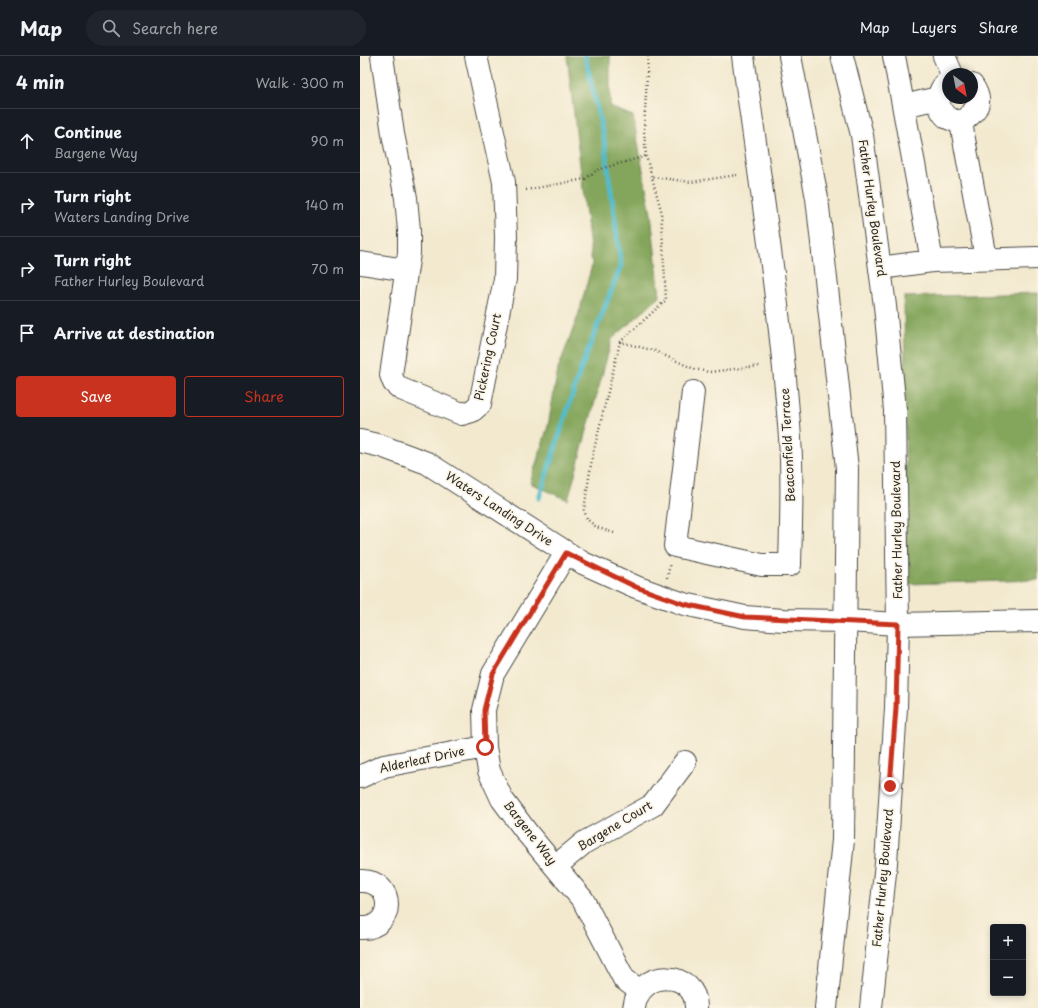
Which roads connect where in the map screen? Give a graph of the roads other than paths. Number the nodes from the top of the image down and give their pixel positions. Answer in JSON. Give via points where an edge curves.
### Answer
{"nodes":[{"id":1,"x":382,"y":56,"type":"edge"},
{"id":2,"x":476,"y":56,"type":"edge"},
{"id":3,"x":742,"y":56,"type":"edge"},
{"id":4,"x":790,"y":56,"type":"edge"},
{"id":5,"x":842,"y":56,"type":"edge"},
{"id":6,"x":894,"y":56,"type":"edge"},
{"id":7,"x":944,"y":56,"type":"edge"},
{"id":8,"x":949,"y":68,"type":"edge"},
{"id":9,"x":942,"y":90,"type":"edge"},
{"id":10,"x":978,"y":95,"type":"edge"},
{"id":11,"x":942,"y":100,"type":"edge"},
{"id":12,"x":904,"y":106,"type":"junction"},
{"id":13,"x":961,"y":123,"type":"junction"},
{"id":14,"x":986,"y":258,"type":"junction"},
{"id":15,"x":1038,"y":258,"type":"edge"},
{"id":16,"x":360,"y":260,"type":"edge"},
{"id":17,"x":932,"y":261,"type":"junction"},
{"id":18,"x":880,"y":268,"type":"junction"},
{"id":19,"x":406,"y":270,"type":"junction"},
{"id":20,"x":693,"y":392,"type":"dead end"},
{"id":21,"x":360,"y":441,"type":"edge"},
{"id":22,"x":566,"y":553,"type":"junction"},
{"id":23,"x":846,"y":621,"type":"junction"},
{"id":24,"x":1038,"y":622,"type":"edge"},
{"id":25,"x":898,"y":624,"type":"junction"},
{"id":26,"x":485,"y":747,"type":"junction"},
{"id":27,"x":685,"y":762,"type":"dead end"},
{"id":28,"x":360,"y":777,"type":"edge"},
{"id":29,"x":556,"y":866,"type":"junction"},
{"id":30,"x":360,"y":881,"type":"edge"},
{"id":31,"x":360,"y":928,"type":"edge"},
{"id":32,"x":637,"y":999,"type":"edge"},
{"id":33,"x":696,"y":1008,"type":"edge"},
{"id":34,"x":826,"y":1008,"type":"edge"},
{"id":35,"x":871,"y":1008,"type":"edge"}],
"edges":[{"from":1,"to":19,"type":"street","name":"Pickering Court","via":[[406,198],[409,253]]},
{"from":2,"to":19,"type":"street","name":"Pickering Court","via":[[504,182],[506,237],[505,280],[480,404],[472,411],[462,414],[394,384],[391,375],[392,362]]},
{"from":3,"to":20,"type":"street","name":"Beaconfield Terrace","via":[[782,347],[790,439],[790,566],[762,565],[675,546]]},
{"from":4,"to":23,"type":"street","via":[[817,198],[838,386],[846,468]]},
{"from":5,"to":18,"type":"street","name":"Father Hurley Boulevard","via":[[862,136]]},
{"from":6,"to":12,"type":"street"},
{"from":7,"to":8,"type":"street"},
{"from":9,"to":12,"type":"street"},
{"from":10,"to":13,"type":"street","via":[[979,103],[973,113]]},
{"from":11,"to":13,"type":"street","via":[[941,110],[948,118]]},
{"from":12,"to":17,"type":"street"},
{"from":13,"to":14,"type":"street"},
{"from":14,"to":15,"type":"street"},
{"from":14,"to":17,"type":"street"},
{"from":16,"to":19,"type":"street"},
{"from":17,"to":18,"type":"street"},
{"from":18,"to":25,"type":"street","name":"Father Hurley Boulevard","via":[[895,410]]},
{"from":21,"to":22,"type":"street","name":"Waters Landing Drive","via":[[427,463]]},
{"from":22,"to":23,"type":"street","name":"Waters Landing Drive","via":[[636,587],[684,604],[745,617]]},
{"from":22,"to":26,"type":"street","name":"Bargene Way","via":[[493,674],[484,710]]},
{"from":23,"to":25,"type":"street","name":"Waters Landing Drive"},
{"from":23,"to":34,"type":"street","via":[[844,840]]},
{"from":24,"to":25,"type":"street","name":"Waters Landing Drive"},
{"from":25,"to":35,"type":"street","name":"Father Hurley Boulevard","via":[[896,708],[886,863]]},
{"from":26,"to":28,"type":"street","name":"Alderleaf Drive","via":[[384,766]]},
{"from":26,"to":29,"type":"street","name":"Bargene Way","via":[[489,771],[502,798],[528,834]]},
{"from":27,"to":29,"type":"street","name":"Bargene Court","via":[[654,805],[585,842]]},
{"from":29,"to":32,"type":"street","name":"Bargene Way","via":[[583,900]]},
{"from":30,"to":31,"type":"street","via":[[373,883],[379,887],[387,900],[387,907],[381,922]]},
{"from":32,"to":33,"type":"street","name":"Bargene Way","via":[[647,983],[667,978],[677,980],[686,986]]}]}
